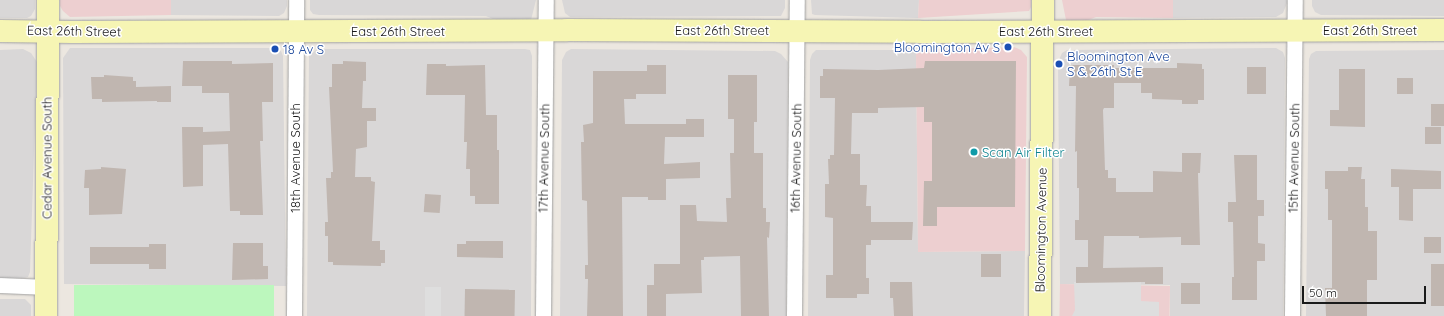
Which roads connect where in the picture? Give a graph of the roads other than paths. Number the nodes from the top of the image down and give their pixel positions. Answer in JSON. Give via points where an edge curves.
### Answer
{"nodes":[{"id":1,"x":48,"y":0,"type":"edge"},
{"id":2,"x":296,"y":0,"type":"edge"},
{"id":3,"x":546,"y":0,"type":"edge"},
{"id":4,"x":797,"y":0,"type":"edge"},
{"id":5,"x":1043,"y":0,"type":"edge"},
{"id":6,"x":1295,"y":0,"type":"edge"},
{"id":7,"x":0,"y":30,"type":"edge"},
{"id":8,"x":546,"y":30,"type":"junction"},
{"id":9,"x":797,"y":30,"type":"junction"},
{"id":10,"x":1295,"y":30,"type":"junction"},
{"id":11,"x":1444,"y":30,"type":"edge"},
{"id":12,"x":295,"y":31,"type":"junction"},
{"id":13,"x":1043,"y":31,"type":"junction"},
{"id":14,"x":48,"y":32,"type":"junction"},
{"id":15,"x":0,"y":284,"type":"edge"},
{"id":16,"x":46,"y":287,"type":"junction"},
{"id":17,"x":46,"y":316,"type":"edge"},
{"id":18,"x":294,"y":316,"type":"edge"},
{"id":19,"x":542,"y":316,"type":"edge"},
{"id":20,"x":794,"y":316,"type":"edge"},
{"id":21,"x":1040,"y":316,"type":"edge"},
{"id":22,"x":1292,"y":316,"type":"edge"}],
"edges":[{"from":1,"to":14,"type":"street","name":"Cedar Avenue South"},
{"from":2,"to":12,"type":"street","name":"18th Avenue South"},
{"from":3,"to":8,"type":"street","name":"17th Avenue South"},
{"from":4,"to":9,"type":"street","name":"16th Avenue South"},
{"from":5,"to":13,"type":"street","name":"Bloomington Avenue"},
{"from":6,"to":10,"type":"street","name":"15th Avenue South"},
{"from":7,"to":14,"type":"street","name":"East 26th Street"},
{"from":8,"to":9,"type":"street","name":"East 26th Street"},
{"from":8,"to":12,"type":"street","name":"East 26th Street"},
{"from":8,"to":19,"type":"street","name":"17th Avenue South"},
{"from":9,"to":13,"type":"street","name":"East 26th Street"},
{"from":9,"to":20,"type":"street","name":"16th Avenue South"},
{"from":10,"to":11,"type":"street","name":"East 26th Street"},
{"from":10,"to":13,"type":"street","name":"East 26th Street"},
{"from":10,"to":22,"type":"street","name":"15th Avenue South"},
{"from":12,"to":14,"type":"street","name":"East 26th Street"},
{"from":12,"to":18,"type":"street","name":"18th Avenue South"},
{"from":13,"to":21,"type":"street","name":"Bloomington Avenue"},
{"from":14,"to":16,"type":"street","name":"Cedar Avenue South"},
{"from":15,"to":16,"type":"street"},
{"from":16,"to":17,"type":"street","name":"Cedar Avenue South"}]}
